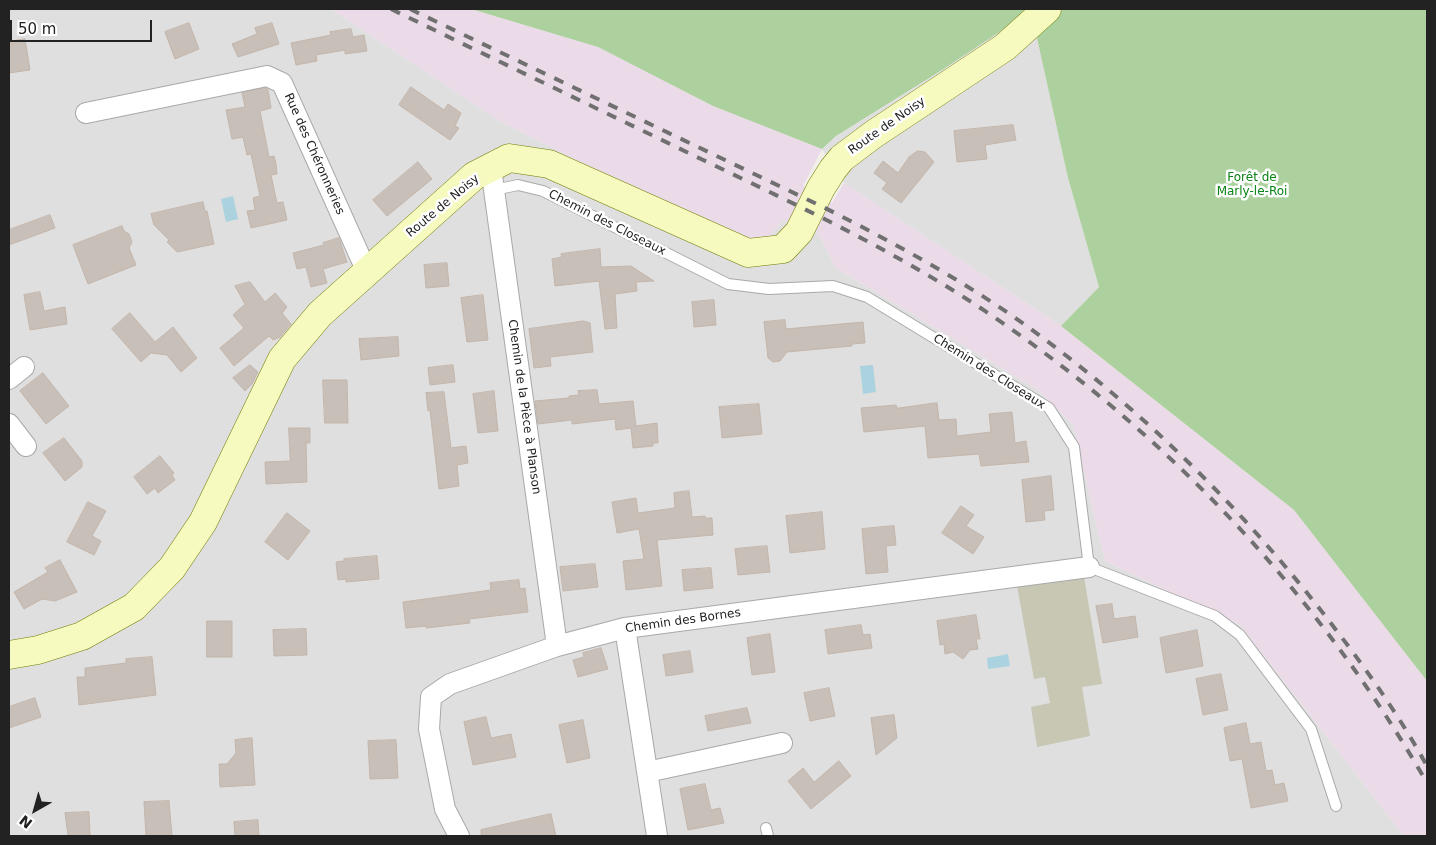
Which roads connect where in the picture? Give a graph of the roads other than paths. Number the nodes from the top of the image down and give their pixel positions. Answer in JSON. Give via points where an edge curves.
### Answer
{"nodes":[{"id":1,"x":1047,"y":9,"type":"edge"},
{"id":2,"x":86,"y":113,"type":"dead end"},
{"id":3,"x":492,"y":179,"type":"junction"},
{"id":4,"x":366,"y":272,"type":"junction"},
{"id":5,"x":9,"y":424,"type":"edge"},
{"id":6,"x":26,"y":446,"type":"dead end"},
{"id":7,"x":1089,"y":567,"type":"junction"},
{"id":8,"x":625,"y":628,"type":"junction"},
{"id":9,"x":557,"y":646,"type":"junction"},
{"id":10,"x":9,"y":655,"type":"edge"},
{"id":11,"x":782,"y":742,"type":"dead end"},
{"id":12,"x":647,"y":772,"type":"junction"},
{"id":13,"x":1336,"y":806,"type":"dead end"},
{"id":14,"x":459,"y":836,"type":"edge"},
{"id":15,"x":657,"y":836,"type":"edge"}],
"edges":[{"from":1,"to":3,"type":"street","name":"Route de Noisy","via":[[1005,47],[842,158],[832,169],[799,232],[782,249],[748,252],[548,164],[509,158]]},
{"from":2,"to":4,"type":"street","name":"Rue des Chéronneries","via":[[267,76],[282,83]]},
{"from":3,"to":4,"type":"street","name":"Route de Noisy","via":[[474,176]]},
{"from":3,"to":7,"type":"lane","name":"Chemin des Closeaux","via":[[543,190],[728,284],[769,289],[833,286],[867,297],[1050,408],[1074,447]]},
{"from":3,"to":9,"type":"street","name":"Chemin de la Pièce à Planson"},
{"from":4,"to":10,"type":"street","name":"Route de Noisy","via":[[320,314],[282,359],[203,522],[172,568],[134,607],[82,636]]},
{"from":5,"to":6,"type":"street"},
{"from":7,"to":8,"type":"street","name":"Chemin des Bornes"},
{"from":7,"to":13,"type":"lane","via":[[1215,616],[1240,635],[1311,729]]},
{"from":8,"to":9,"type":"street","name":"Chemin des Bornes"},
{"from":8,"to":12,"type":"street"},
{"from":9,"to":14,"type":"street","name":"Chemin des Bornes","via":[[450,684],[432,697],[429,729],[445,809]]},
{"from":11,"to":12,"type":"street"},
{"from":12,"to":15,"type":"street"}]}
